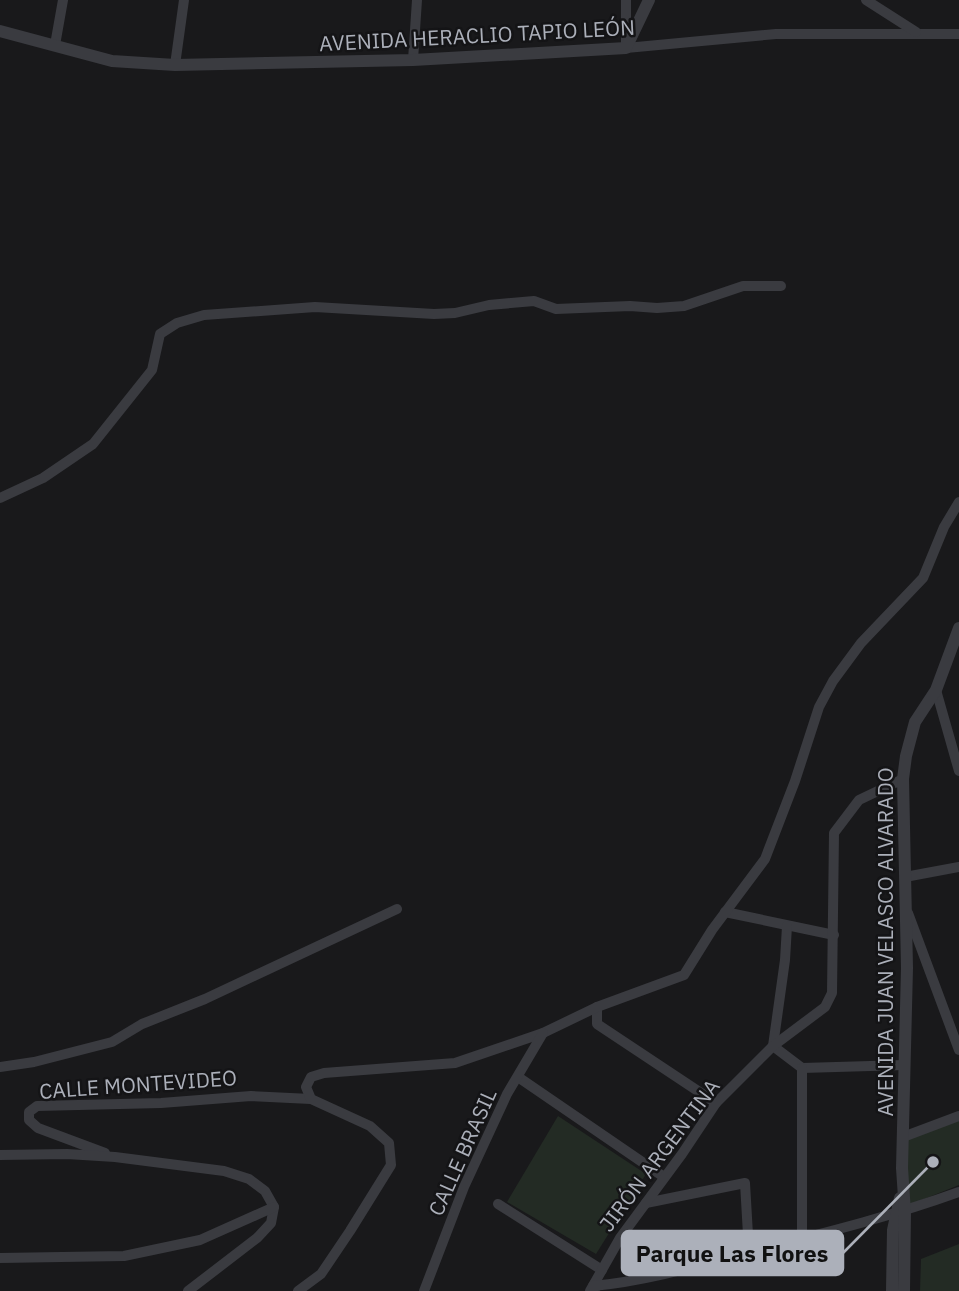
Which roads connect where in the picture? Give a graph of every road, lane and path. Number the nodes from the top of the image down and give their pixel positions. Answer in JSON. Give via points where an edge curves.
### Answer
{"nodes":[{"id":1,"x":63,"y":0,"type":"edge"},
{"id":2,"x":184,"y":0,"type":"edge"},
{"id":3,"x":417,"y":0,"type":"edge"},
{"id":4,"x":626,"y":0,"type":"edge"},
{"id":5,"x":649,"y":0,"type":"edge"},
{"id":6,"x":866,"y":0,"type":"edge"},
{"id":7,"x":0,"y":31,"type":"edge"},
{"id":8,"x":918,"y":33,"type":"junction"},
{"id":9,"x":959,"y":33,"type":"edge"},
{"id":10,"x":55,"y":45,"type":"junction"},
{"id":11,"x":626,"y":48,"type":"junction"},
{"id":12,"x":414,"y":60,"type":"junction"},
{"id":13,"x":175,"y":65,"type":"junction"},
{"id":14,"x":781,"y":286,"type":"dead end"},
{"id":15,"x":0,"y":498,"type":"edge"},
{"id":16,"x":959,"y":502,"type":"edge"},
{"id":17,"x":959,"y":628,"type":"edge"},
{"id":18,"x":936,"y":690,"type":"junction"},
{"id":19,"x":959,"y":771,"type":"edge"},
{"id":20,"x":903,"y":779,"type":"junction"},
{"id":21,"x":959,"y":867,"type":"edge"},
{"id":22,"x":905,"y":877,"type":"junction"},
{"id":23,"x":906,"y":907,"type":"junction"},
{"id":24,"x":397,"y":909,"type":"dead end"},
{"id":25,"x":725,"y":912,"type":"junction"},
{"id":26,"x":787,"y":926,"type":"junction"},
{"id":27,"x":834,"y":935,"type":"junction"},
{"id":28,"x":597,"y":1007,"type":"junction"},
{"id":29,"x":543,"y":1033,"type":"junction"},
{"id":30,"x":774,"y":1046,"type":"junction"},
{"id":31,"x":959,"y":1050,"type":"edge"},
{"id":32,"x":905,"y":1065,"type":"junction"},
{"id":33,"x":0,"y":1067,"type":"edge"},
{"id":34,"x":802,"y":1068,"type":"junction"},
{"id":35,"x":518,"y":1077,"type":"junction"},
{"id":36,"x":311,"y":1099,"type":"junction"},
{"id":37,"x":716,"y":1102,"type":"junction"},
{"id":38,"x":959,"y":1116,"type":"edge"},
{"id":39,"x":903,"y":1137,"type":"junction"},
{"id":40,"x":0,"y":1155,"type":"edge"},
{"id":41,"x":115,"y":1157,"type":"junction"},
{"id":42,"x":664,"y":1177,"type":"junction"},
{"id":43,"x":959,"y":1192,"type":"edge"},
{"id":44,"x":646,"y":1203,"type":"junction"},
{"id":45,"x":498,"y":1204,"type":"dead end"},
{"id":46,"x":274,"y":1207,"type":"junction"},
{"id":47,"x":901,"y":1213,"type":"junction"},
{"id":48,"x":802,"y":1239,"type":"junction"},
{"id":49,"x":749,"y":1252,"type":"junction"},
{"id":50,"x":0,"y":1258,"type":"edge"},
{"id":51,"x":602,"y":1270,"type":"junction"},
{"id":52,"x":593,"y":1289,"type":"edge"},
{"id":53,"x":427,"y":1290,"type":"edge"},
{"id":54,"x":188,"y":1291,"type":"edge"},
{"id":55,"x":298,"y":1291,"type":"edge"},
{"id":56,"x":892,"y":1291,"type":"edge"},
{"id":57,"x":904,"y":1291,"type":"edge"}],
"edges":[{"from":1,"to":10,"type":"street"},
{"from":2,"to":13,"type":"street"},
{"from":3,"to":12,"type":"street"},
{"from":4,"to":11,"type":"street"},
{"from":5,"to":11,"type":"street"},
{"from":6,"to":8,"type":"street"},
{"from":7,"to":10,"type":"street","name":"AVENIDA HERACLIO TAPIO LEÓN"},
{"from":8,"to":9,"type":"street","name":"AVENIDA HERACLIO TAPIO LEÓN"},
{"from":8,"to":11,"type":"street","name":"AVENIDA HERACLIO TAPIO LEÓN","via":[[776,34]]},
{"from":10,"to":13,"type":"street","name":"AVENIDA HERACLIO TAPIO LEÓN","via":[[112,61]]},
{"from":11,"to":12,"type":"street","name":"AVENIDA HERACLIO TAPIO LEÓN"},
{"from":12,"to":13,"type":"street","name":"AVENIDA HERACLIO TAPIO LEÓN"},
{"from":14,"to":15,"type":"street","via":[[743,286],[684,306],[657,308],[556,309],[534,302],[434,314],[315,307],[204,315],[159,334],[152,370],[93,444],[43,478]]},
{"from":16,"to":25,"type":"street","via":[[923,578],[860,643],[832,681],[765,859]]},
{"from":17,"to":18,"type":"street","name":"AVENIDA JUAN VELASCO ALVARADO"},
{"from":18,"to":19,"type":"street"},
{"from":18,"to":20,"type":"street","name":"AVENIDA JUAN VELASCO ALVARADO","via":[[915,722]]},
{"from":20,"to":22,"type":"street","name":"AVENIDA JUAN VELASCO ALVARADO"},
{"from":20,"to":27,"type":"street","name":"JIRÓN ARGENTINA","via":[[859,800],[837,827],[833,838]]},
{"from":21,"to":22,"type":"street"},
{"from":22,"to":23,"type":"street","name":"AVENIDA JUAN VELASCO ALVARADO"},
{"from":23,"to":31,"type":"street"},
{"from":23,"to":32,"type":"street","name":"AVENIDA JUAN VELASCO ALVARADO"},
{"from":24,"to":33,"type":"street","via":[[142,1024],[112,1042]]},
{"from":25,"to":26,"type":"street"},
{"from":25,"to":28,"type":"street","via":[[684,975]]},
{"from":26,"to":27,"type":"street"},
{"from":26,"to":30,"type":"street"},
{"from":27,"to":30,"type":"street","name":"JIRÓN ARGENTINA","via":[[832,993],[825,1007]]},
{"from":28,"to":29,"type":"street"},
{"from":28,"to":37,"type":"street","via":[[597,1024]]},
{"from":29,"to":35,"type":"street","name":"CALLE BRASIL"},
{"from":29,"to":36,"type":"street","via":[[455,1063],[324,1073],[311,1077],[306,1087]]},
{"from":30,"to":34,"type":"street"},
{"from":30,"to":37,"type":"street","name":"JIRÓN ARGENTINA"},
{"from":32,"to":34,"type":"street"},
{"from":32,"to":39,"type":"street","name":"AVENIDA JUAN VELASCO ALVARADO"},
{"from":34,"to":48,"type":"street"},
{"from":35,"to":42,"type":"street"},
{"from":35,"to":53,"type":"street","name":"CALLE BRASIL","via":[[464,1187]]},
{"from":36,"to":41,"type":"street","name":"CALLE MONTEVIDEO","via":[[251,1096],[37,1107],[29,1112],[29,1120],[38,1128]]},
{"from":36,"to":55,"type":"street","via":[[370,1126],[389,1143],[391,1165],[321,1274]]},
{"from":37,"to":42,"type":"street","name":"JIRÓN ARGENTINA"},
{"from":38,"to":39,"type":"street"},
{"from":39,"to":47,"type":"street","name":"AVENIDA JUAN VELASCO ALVARADO"},
{"from":40,"to":41,"type":"street"},
{"from":41,"to":46,"type":"street","via":[[225,1171],[249,1179],[265,1191]]},
{"from":42,"to":44,"type":"street","name":"JIRÓN ARGENTINA"},
{"from":43,"to":47,"type":"street"},
{"from":44,"to":49,"type":"street","via":[[745,1183]]},
{"from":44,"to":51,"type":"street","name":"JIRÓN ARGENTINA"},
{"from":45,"to":51,"type":"street"},
{"from":46,"to":50,"type":"street","via":[[200,1240],[124,1256]]},
{"from":46,"to":54,"type":"street","via":[[271,1223],[257,1238]]},
{"from":47,"to":48,"type":"street"},
{"from":47,"to":56,"type":"street","name":"AVENIDA JUAN VELASCO ALVARADO","via":[[893,1230]]},
{"from":47,"to":57,"type":"street","name":"AVENIDA JUAN VELASCO ALVARADO"},
{"from":48,"to":49,"type":"street"},
{"from":49,"to":52,"type":"street"},
{"from":51,"to":52,"type":"street","name":"JIRÓN ARGENTINA"}]}
